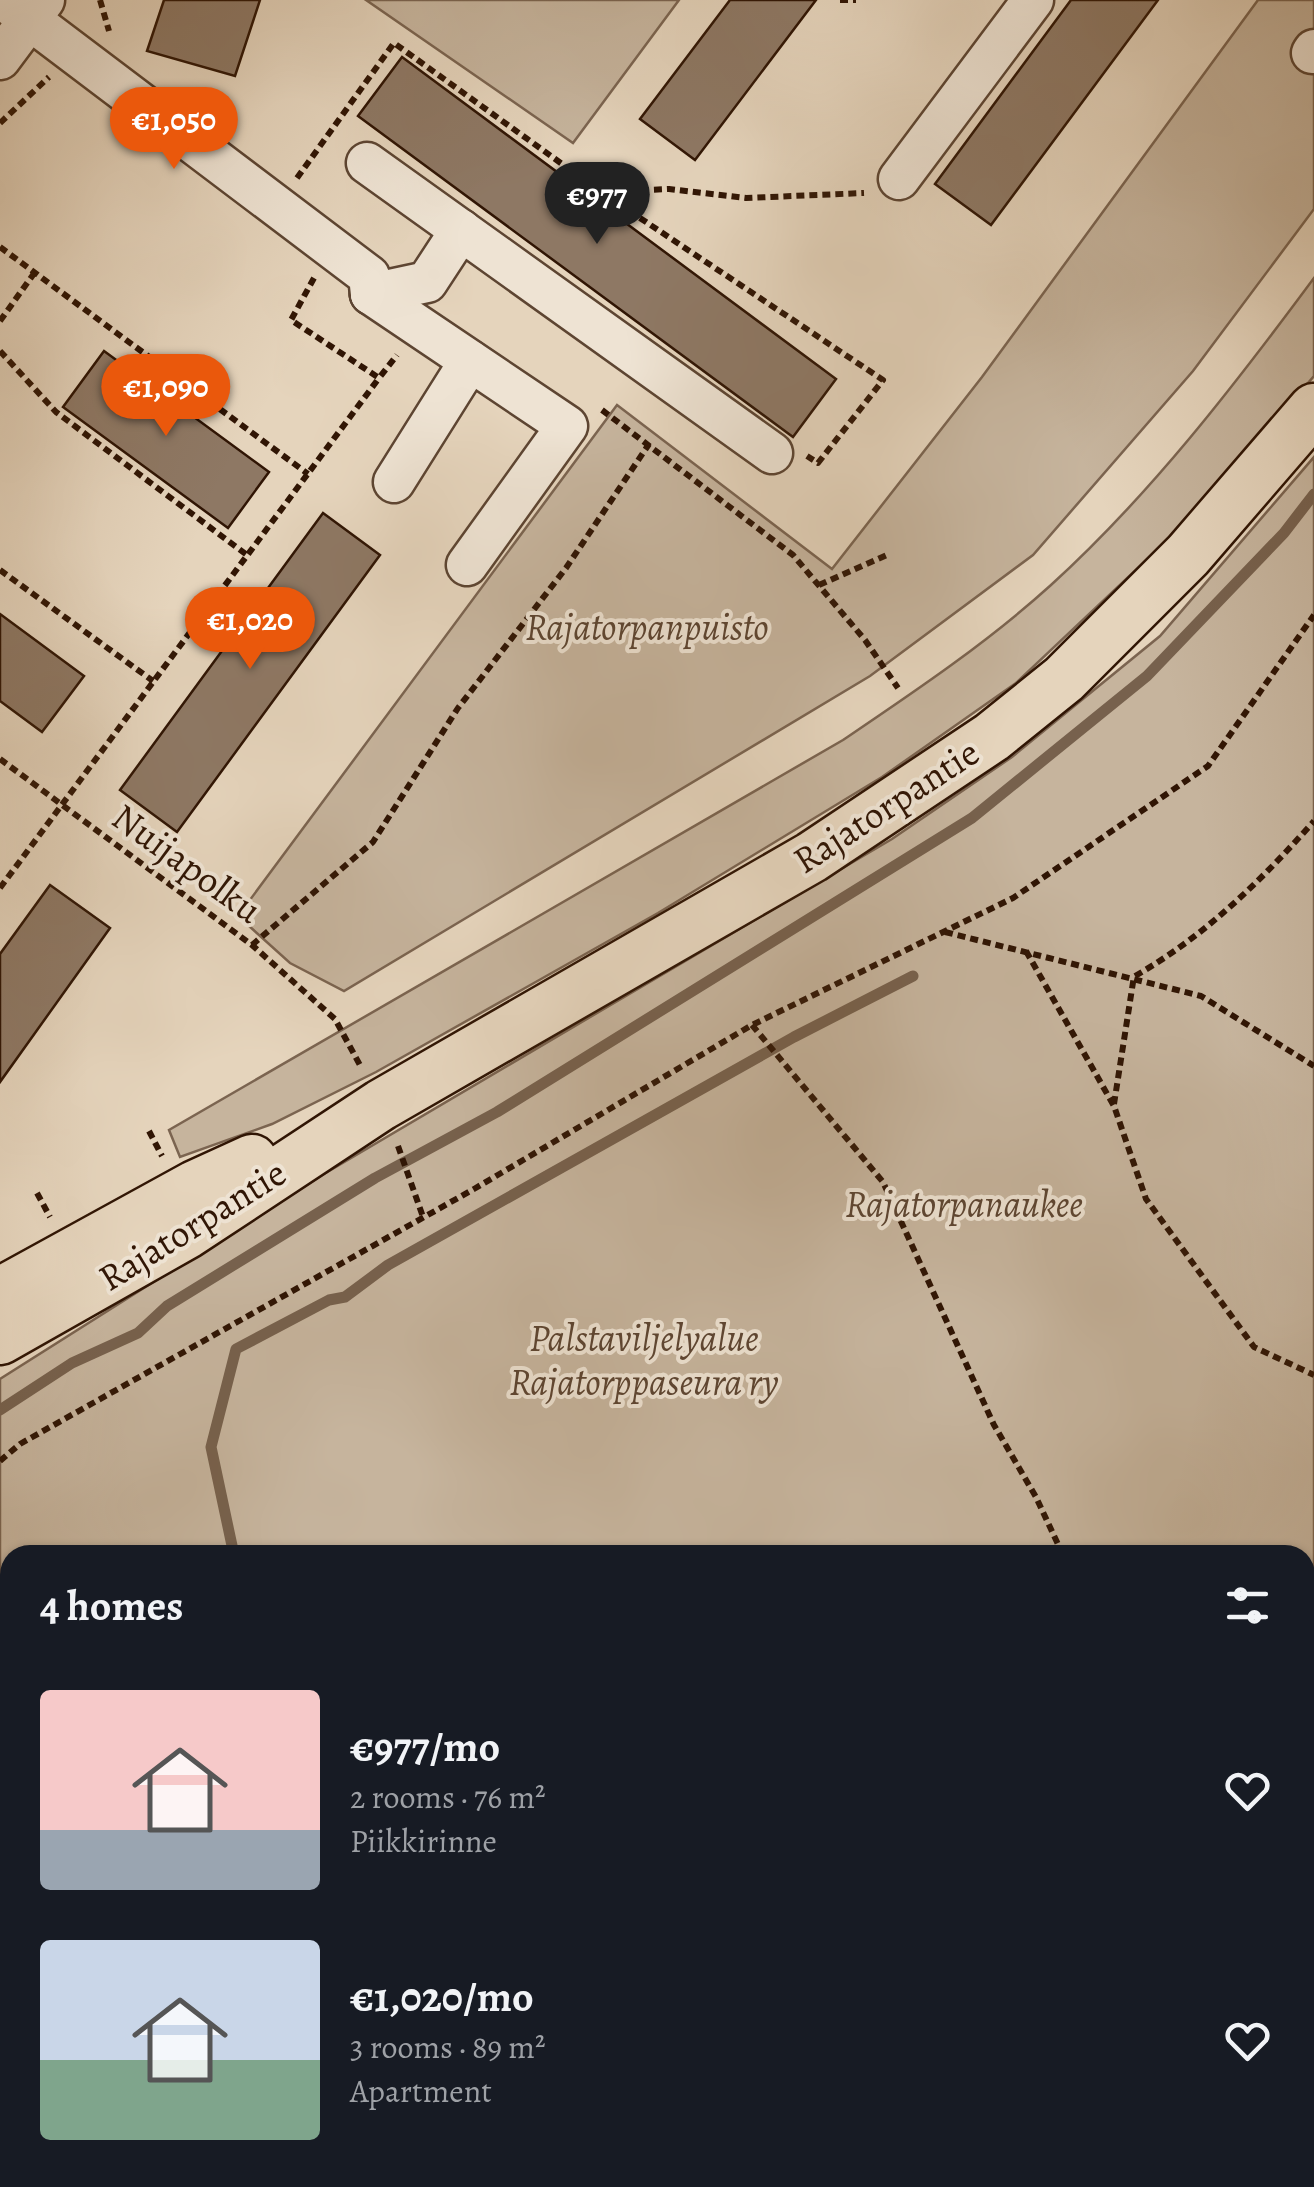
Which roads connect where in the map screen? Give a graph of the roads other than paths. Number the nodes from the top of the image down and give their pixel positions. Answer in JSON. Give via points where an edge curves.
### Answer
{"nodes":[{"id":1,"x":1033,"y":0,"type":"edge"},
{"id":2,"x":26,"y":6,"type":"edge"},
{"id":3,"x":0,"y":60,"type":"edge"},
{"id":4,"x":367,"y":163,"type":"dead end"},
{"id":5,"x":899,"y":179,"type":"road end"},
{"id":6,"x":461,"y":230,"type":"junction"},
{"id":7,"x":371,"y":294,"type":"junction"},
{"id":8,"x":470,"y":361,"type":"junction"},
{"id":9,"x":1314,"y":409,"type":"edge"},
{"id":10,"x":772,"y":453,"type":"road end"},
{"id":11,"x":394,"y":482,"type":"dead end"},
{"id":12,"x":468,"y":565,"type":"dead end"},
{"id":13,"x":381,"y":1105,"type":"junction"},
{"id":14,"x":0,"y":1293,"type":"edge"},
{"id":15,"x":0,"y":1339,"type":"edge"}],
"edges":[{"from":1,"to":5,"type":"street"},
{"from":2,"to":3,"type":"street"},
{"from":2,"to":7,"type":"street","via":[[368,276]]},
{"from":4,"to":6,"type":"street"},
{"from":6,"to":7,"type":"street","via":[[426,282]]},
{"from":6,"to":10,"type":"street"},
{"from":7,"to":8,"type":"street"},
{"from":8,"to":11,"type":"street"},
{"from":8,"to":12,"type":"street","via":[[567,426]]},
{"from":9,"to":13,"type":"main road","name":"Rajatorpantie","via":[[1162,582],[1064,679],[992,737],[812,856]]},
{"from":13,"to":14,"type":"main road","name":"Rajatorpantie","via":[[195,1186]]},
{"from":13,"to":15,"type":"main road","name":"Rajatorpantie","via":[[187,1233]]}]}
